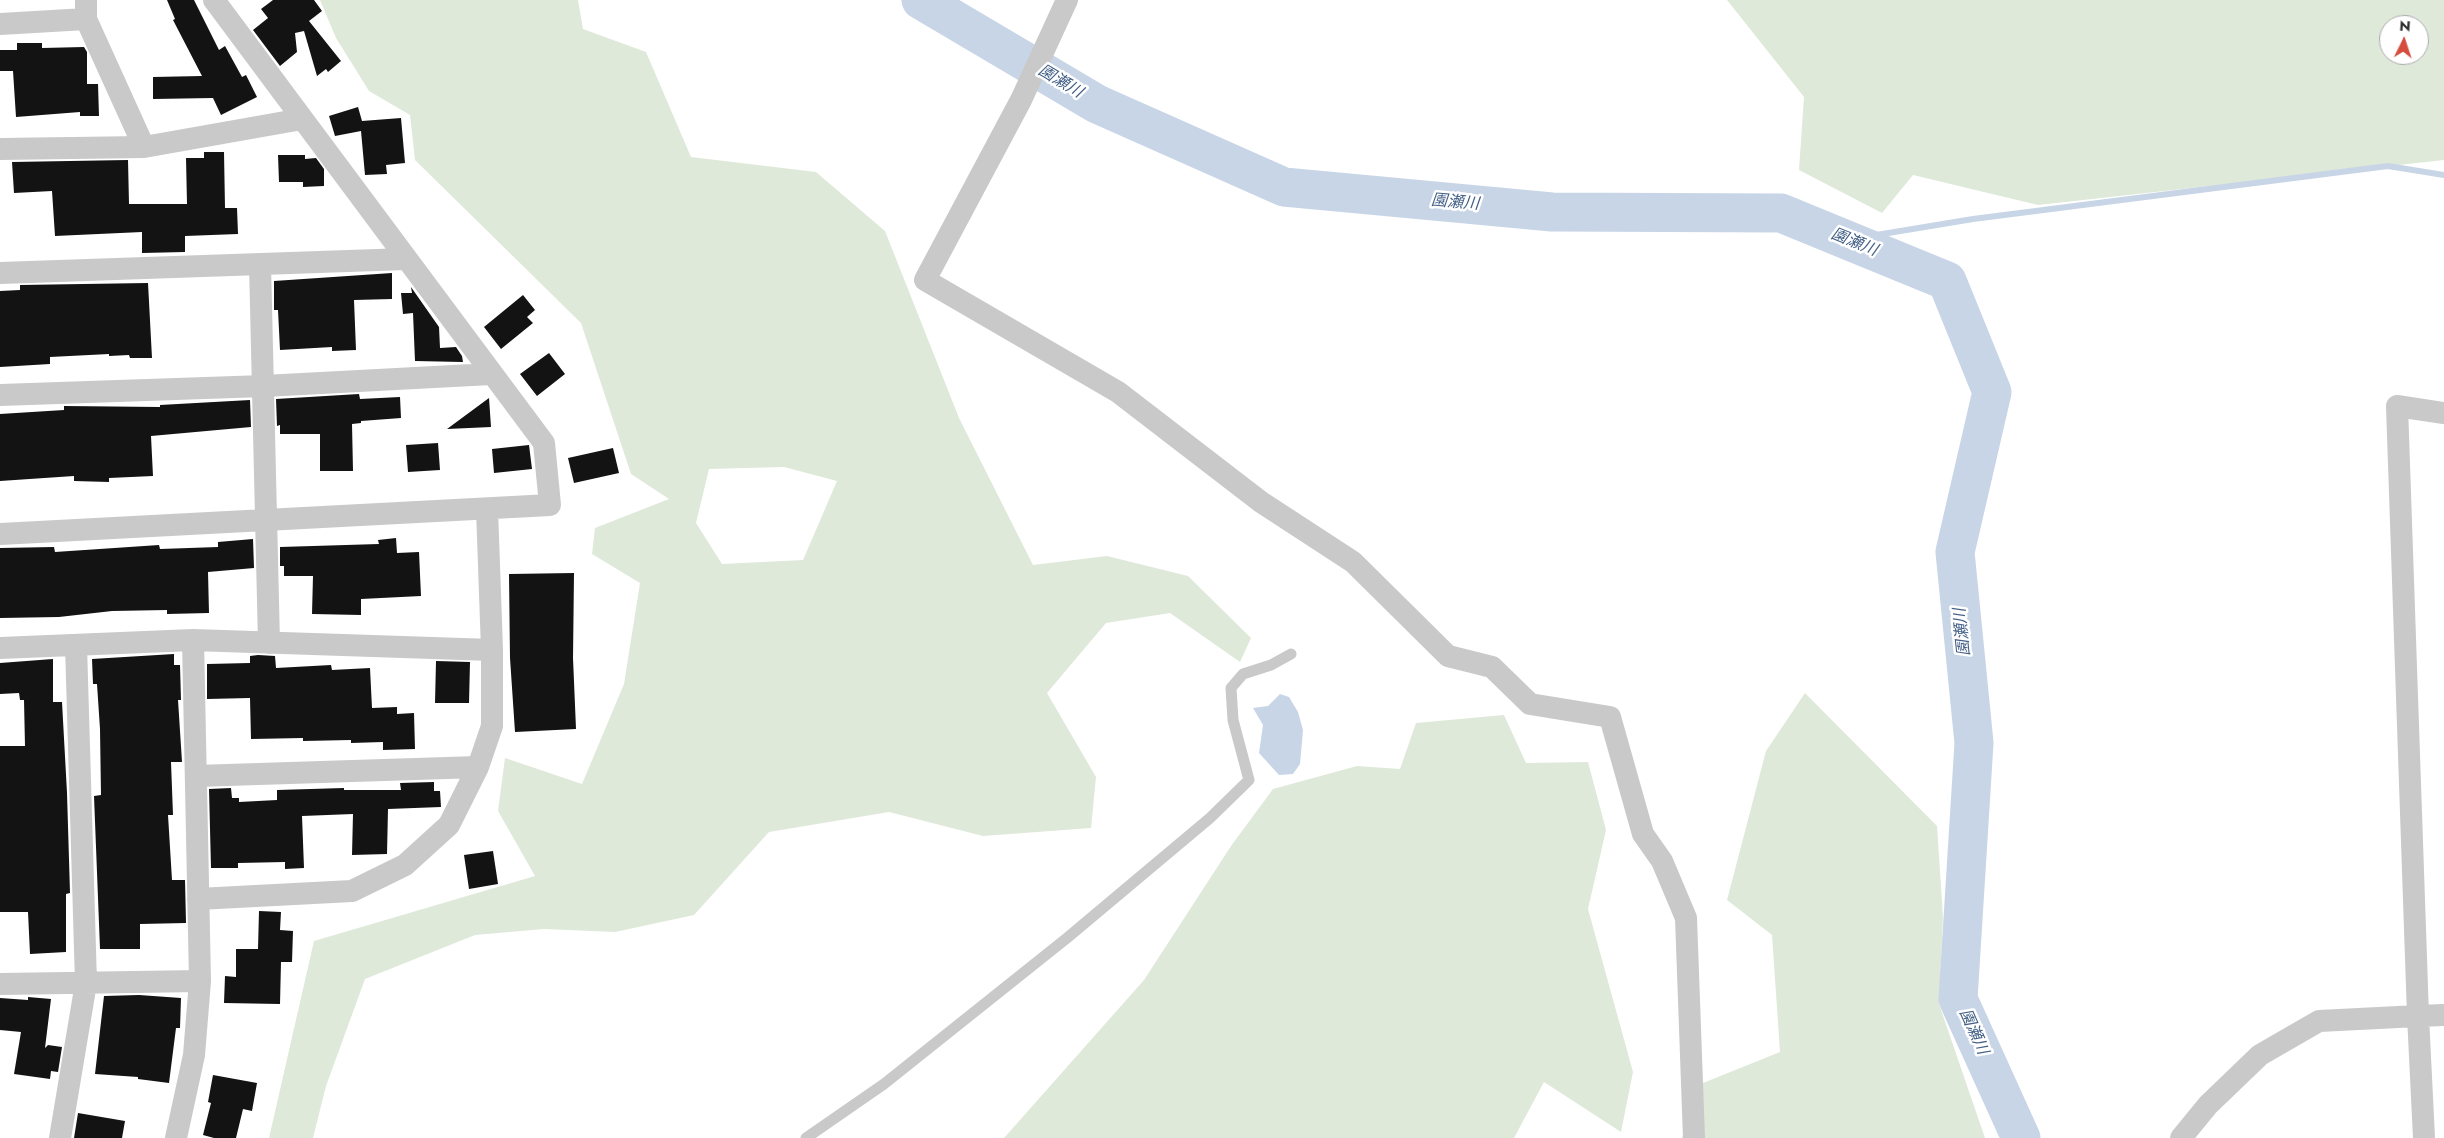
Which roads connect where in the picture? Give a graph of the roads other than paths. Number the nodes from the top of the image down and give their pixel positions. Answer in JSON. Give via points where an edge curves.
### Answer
{"nodes":[{"id":1,"x":214,"y":0,"type":"edge"},
{"id":2,"x":1067,"y":0,"type":"edge"},
{"id":3,"x":86,"y":10,"type":"edge"},
{"id":4,"x":0,"y":24,"type":"edge"},
{"id":5,"x":302,"y":119,"type":"junction"},
{"id":6,"x":144,"y":147,"type":"junction"},
{"id":7,"x":0,"y":149,"type":"edge"},
{"id":8,"x":406,"y":259,"type":"junction"},
{"id":9,"x":260,"y":264,"type":"junction"},
{"id":10,"x":0,"y":272,"type":"edge"},
{"id":11,"x":491,"y":374,"type":"junction"},
{"id":12,"x":264,"y":386,"type":"junction"},
{"id":13,"x":0,"y":395,"type":"edge"},
{"id":14,"x":2444,"y":413,"type":"edge"},
{"id":15,"x":487,"y":509,"type":"junction"},
{"id":16,"x":268,"y":520,"type":"junction"},
{"id":17,"x":0,"y":534,"type":"edge"},
{"id":18,"x":193,"y":640,"type":"junction"},
{"id":19,"x":269,"y":643,"type":"junction"},
{"id":20,"x":76,"y":645,"type":"junction"},
{"id":21,"x":0,"y":648,"type":"edge"},
{"id":22,"x":492,"y":650,"type":"junction"},
{"id":23,"x":1291,"y":654,"type":"dead end"},
{"id":24,"x":478,"y":767,"type":"junction"},
{"id":25,"x":196,"y":776,"type":"junction"},
{"id":26,"x":198,"y":899,"type":"junction"},
{"id":27,"x":200,"y":981,"type":"junction"},
{"id":28,"x":86,"y":983,"type":"junction"},
{"id":29,"x":0,"y":984,"type":"edge"},
{"id":30,"x":2444,"y":1015,"type":"edge"},
{"id":31,"x":2418,"y":1016,"type":"junction"},
{"id":32,"x":60,"y":1138,"type":"edge"},
{"id":33,"x":176,"y":1138,"type":"edge"},
{"id":34,"x":806,"y":1138,"type":"edge"},
{"id":35,"x":1694,"y":1138,"type":"edge"},
{"id":36,"x":2181,"y":1138,"type":"edge"},
{"id":37,"x":2424,"y":1138,"type":"edge"}],
"edges":[{"from":1,"to":5,"type":"street"},
{"from":2,"to":35,"type":"street","via":[[1021,100],[925,280],[1118,392],[1261,502],[1353,562],[1448,656],[1492,667],[1530,704],[1610,717],[1642,834],[1662,861],[1686,918]]},
{"from":3,"to":4,"type":"street"},
{"from":3,"to":6,"type":"street"},
{"from":5,"to":6,"type":"street"},
{"from":5,"to":8,"type":"street"},
{"from":6,"to":7,"type":"street"},
{"from":8,"to":9,"type":"street"},
{"from":8,"to":11,"type":"street"},
{"from":9,"to":10,"type":"street"},
{"from":9,"to":12,"type":"street"},
{"from":11,"to":12,"type":"street"},
{"from":11,"to":15,"type":"street","via":[[544,443],[550,505]]},
{"from":12,"to":13,"type":"street"},
{"from":12,"to":16,"type":"street"},
{"from":14,"to":31,"type":"street","via":[[2397,406]]},
{"from":15,"to":16,"type":"street"},
{"from":15,"to":22,"type":"street"},
{"from":16,"to":17,"type":"street"},
{"from":16,"to":19,"type":"street"},
{"from":18,"to":19,"type":"street"},
{"from":18,"to":20,"type":"street"},
{"from":18,"to":25,"type":"street"},
{"from":19,"to":22,"type":"street"},
{"from":20,"to":21,"type":"street"},
{"from":20,"to":28,"type":"street"},
{"from":22,"to":24,"type":"street","via":[[492,726]]},
{"from":23,"to":34,"type":"lane","via":[[1243,674],[1231,688],[1234,720],[1249,780],[1210,818],[1067,938],[884,1084]]},
{"from":24,"to":25,"type":"street"},
{"from":24,"to":26,"type":"street","via":[[449,825],[405,865],[352,891]]},
{"from":25,"to":26,"type":"street"},
{"from":26,"to":27,"type":"street"},
{"from":27,"to":28,"type":"street"},
{"from":27,"to":33,"type":"street","via":[[194,1055]]},
{"from":28,"to":29,"type":"street"},
{"from":28,"to":32,"type":"street"},
{"from":30,"to":31,"type":"street"},
{"from":31,"to":36,"type":"street","via":[[2319,1021],[2260,1055],[2208,1105]]},
{"from":31,"to":37,"type":"street"}]}
